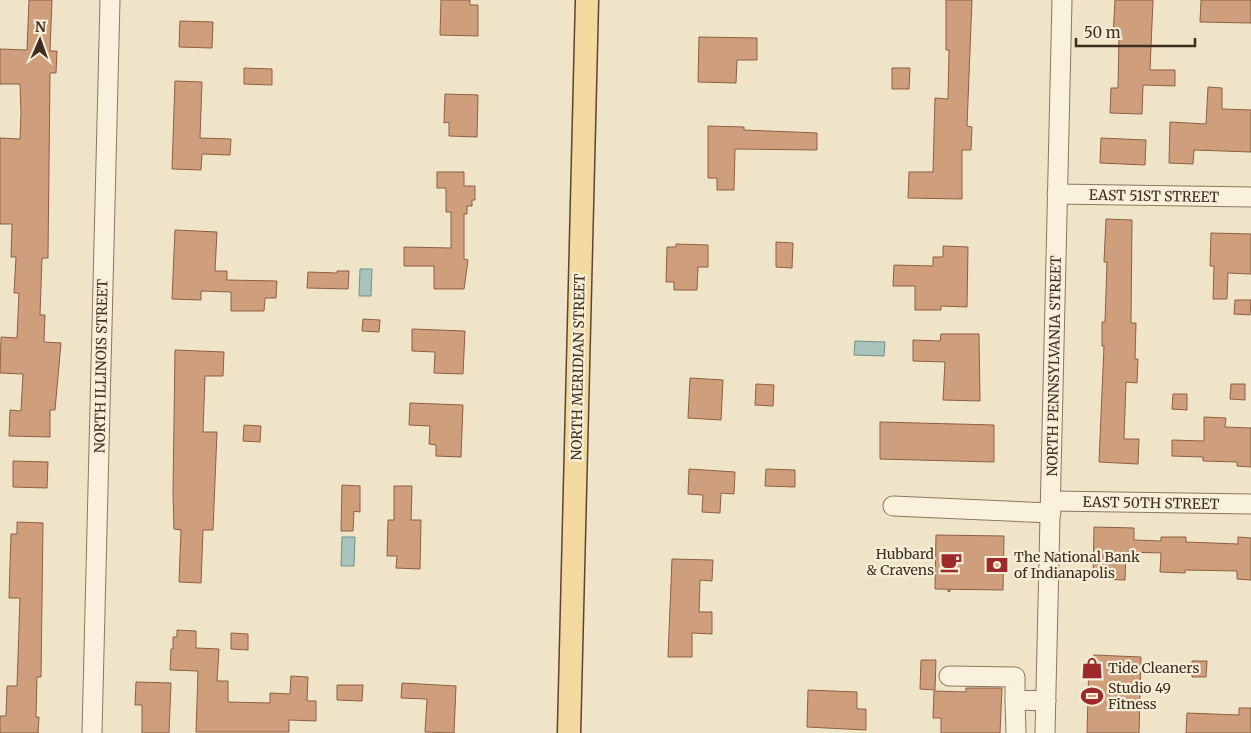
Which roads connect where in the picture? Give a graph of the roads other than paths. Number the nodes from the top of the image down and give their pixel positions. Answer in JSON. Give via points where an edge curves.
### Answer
{"nodes":[{"id":1,"x":110,"y":0,"type":"edge"},
{"id":2,"x":587,"y":0,"type":"edge"},
{"id":3,"x":1062,"y":0,"type":"edge"},
{"id":4,"x":1057,"y":194,"type":"junction"},
{"id":5,"x":1251,"y":197,"type":"edge"},
{"id":6,"x":1251,"y":504,"type":"edge"},
{"id":7,"x":893,"y":506,"type":"dead end"},
{"id":8,"x":1051,"y":507,"type":"junction"},
{"id":9,"x":949,"y":676,"type":"dead end"},
{"id":10,"x":1016,"y":700,"type":"junction"},
{"id":11,"x":1046,"y":701,"type":"junction"},
{"id":12,"x":92,"y":733,"type":"edge"},
{"id":13,"x":569,"y":733,"type":"edge"},
{"id":14,"x":1016,"y":733,"type":"edge"},
{"id":15,"x":1045,"y":733,"type":"edge"}],
"edges":[{"from":1,"to":12,"type":"street","name":"NORTH ILLINOIS STREET"},
{"from":2,"to":13,"type":"main road","name":"NORTH MERIDIAN STREET"},
{"from":3,"to":4,"type":"street","name":"NORTH PENNSYLVANIA STREET"},
{"from":4,"to":5,"type":"street","name":"EAST 51ST STREET"},
{"from":4,"to":8,"type":"street","name":"NORTH PENNSYLVANIA STREET"},
{"from":6,"to":8,"type":"street","name":"EAST 50TH STREET"},
{"from":7,"to":8,"type":"street","name":"EAST 50TH STREET"},
{"from":8,"to":11,"type":"street","name":"NORTH PENNSYLVANIA STREET"},
{"from":9,"to":10,"type":"street","via":[[1015,677]]},
{"from":10,"to":11,"type":"street"},
{"from":10,"to":14,"type":"street"},
{"from":11,"to":15,"type":"street","name":"NORTH PENNSYLVANIA STREET"}]}
